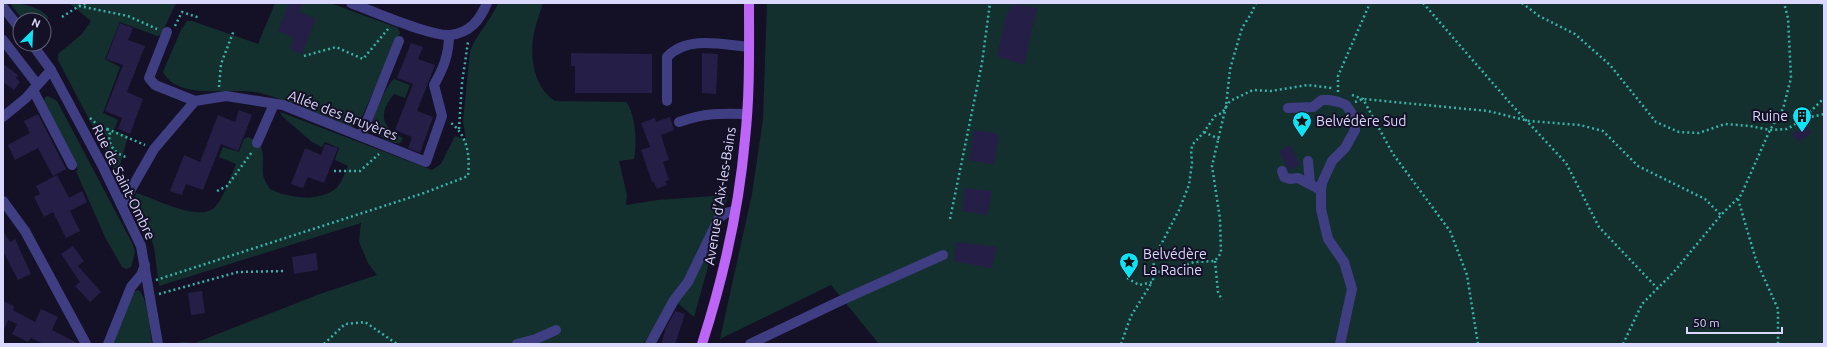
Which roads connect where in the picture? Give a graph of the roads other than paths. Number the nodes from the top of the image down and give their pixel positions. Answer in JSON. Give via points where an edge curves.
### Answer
{"nodes":[{"id":1,"x":351,"y":3,"type":"edge"},
{"id":2,"x":487,"y":3,"type":"edge"},
{"id":3,"x":750,"y":3,"type":"edge"},
{"id":4,"x":3,"y":7,"type":"edge"},
{"id":5,"x":12,"y":19,"type":"edge"},
{"id":6,"x":167,"y":32,"type":"road end"},
{"id":7,"x":449,"y":36,"type":"junction"},
{"id":8,"x":3,"y":40,"type":"edge"},
{"id":9,"x":399,"y":41,"type":"dead end"},
{"id":10,"x":749,"y":47,"type":"junction"},
{"id":11,"x":38,"y":52,"type":"edge"},
{"id":12,"x":51,"y":70,"type":"junction"},
{"id":13,"x":35,"y":87,"type":"junction"},
{"id":14,"x":195,"y":101,"type":"junction"},
{"id":15,"x":667,"y":101,"type":"dead end"},
{"id":16,"x":274,"y":104,"type":"junction"},
{"id":17,"x":1288,"y":108,"type":"dead end"},
{"id":18,"x":747,"y":114,"type":"junction"},
{"id":19,"x":3,"y":117,"type":"edge"},
{"id":20,"x":679,"y":122,"type":"dead end"},
{"id":21,"x":360,"y":136,"type":"junction"},
{"id":22,"x":257,"y":142,"type":"road end"},
{"id":23,"x":1308,"y":161,"type":"dead end"},
{"id":24,"x":72,"y":165,"type":"dead end"},
{"id":25,"x":1282,"y":171,"type":"dead end"},
{"id":26,"x":1310,"y":184,"type":"junction"},
{"id":27,"x":1321,"y":190,"type":"junction"},
{"id":28,"x":3,"y":201,"type":"edge"},
{"id":29,"x":122,"y":205,"type":"junction"},
{"id":30,"x":734,"y":212,"type":"junction"},
{"id":31,"x":943,"y":254,"type":"dead end"},
{"id":32,"x":145,"y":265,"type":"junction"},
{"id":33,"x":556,"y":330,"type":"dead end"},
{"id":34,"x":86,"y":344,"type":"edge"},
{"id":35,"x":108,"y":344,"type":"edge"},
{"id":36,"x":158,"y":344,"type":"edge"},
{"id":37,"x":517,"y":344,"type":"edge"},
{"id":38,"x":650,"y":344,"type":"edge"},
{"id":39,"x":702,"y":344,"type":"edge"},
{"id":40,"x":750,"y":344,"type":"edge"},
{"id":41,"x":1340,"y":344,"type":"edge"}],
"edges":[{"from":1,"to":7,"type":"street"},
{"from":2,"to":7,"type":"street","via":[[475,24],[459,34]]},
{"from":3,"to":10,"type":"main road","name":"Avenue d'Aix-les-Bains"},
{"from":4,"to":5,"type":"street"},
{"from":6,"to":14,"type":"street","via":[[149,78],[155,85]]},
{"from":7,"to":21,"type":"street","name":"Allée des Bruyères","via":[[445,63],[434,86],[442,116],[426,162]]},
{"from":8,"to":13,"type":"street"},
{"from":9,"to":21,"type":"street"},
{"from":10,"to":15,"type":"street","via":[[696,42],[674,50],[667,57]]},
{"from":10,"to":18,"type":"main road","name":"Avenue d'Aix-les-Bains"},
{"from":11,"to":12,"type":"street","name":"Rue de Saint-Ombre"},
{"from":12,"to":13,"type":"street"},
{"from":12,"to":29,"type":"street","name":"Rue de Saint-Ombre"},
{"from":13,"to":19,"type":"street"},
{"from":13,"to":24,"type":"street"},
{"from":14,"to":16,"type":"street","name":"Allée des Bruyères","via":[[226,96]]},
{"from":14,"to":29,"type":"street","via":[[154,149]]},
{"from":16,"to":21,"type":"street","name":"Allée des Bruyères"},
{"from":16,"to":22,"type":"street"},
{"from":17,"to":27,"type":"street","via":[[1314,107],[1322,100],[1343,103],[1352,114],[1355,130],[1345,148],[1332,161]]},
{"from":18,"to":20,"type":"street","via":[[701,114]]},
{"from":18,"to":30,"type":"main road","name":"Avenue d'Aix-les-Bains"},
{"from":23,"to":26,"type":"street"},
{"from":25,"to":26,"type":"street","via":[[1284,177],[1298,178]]},
{"from":26,"to":27,"type":"street"},
{"from":27,"to":41,"type":"street","via":[[1321,209],[1328,239],[1344,262],[1352,289]]},
{"from":28,"to":34,"type":"street","via":[[25,231]]},
{"from":29,"to":32,"type":"street","name":"Rue de Saint-Ombre","via":[[141,246]]},
{"from":30,"to":38,"type":"street","via":[[726,213],[719,218],[688,282],[674,300]]},
{"from":30,"to":39,"type":"main road","name":"Avenue d'Aix-les-Bains","via":[[713,311]]},
{"from":31,"to":40,"type":"street"},
{"from":32,"to":35,"type":"street","via":[[131,287]]},
{"from":32,"to":36,"type":"street","name":"Rue de Saint-Ombre"},
{"from":33,"to":37,"type":"street"}]}
